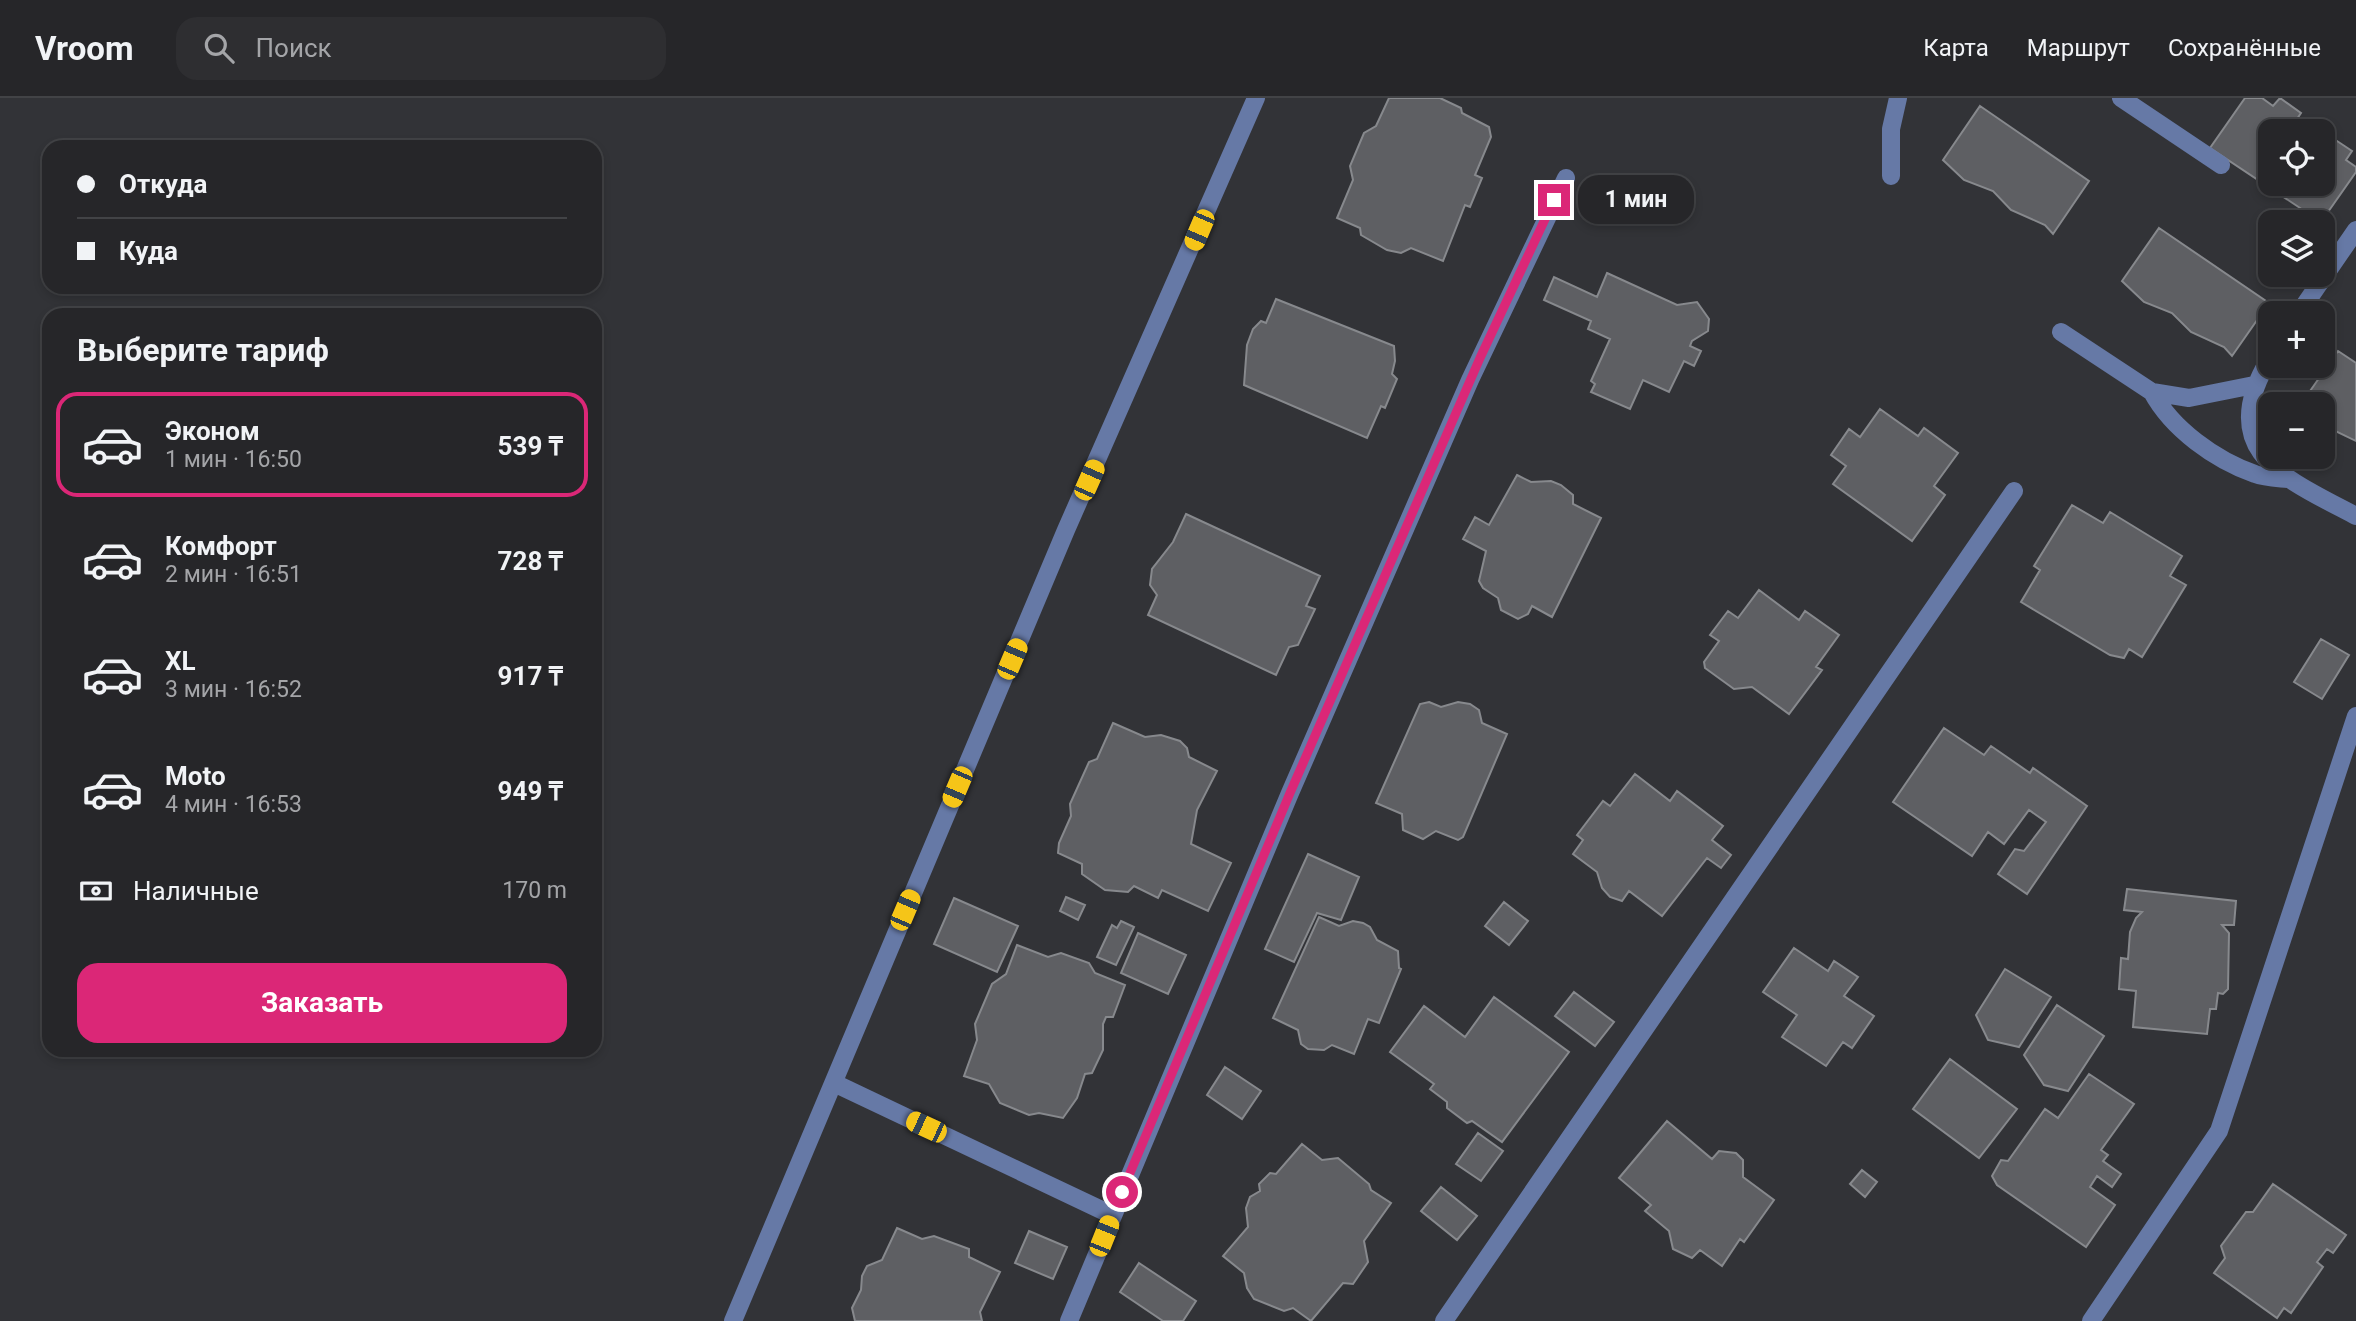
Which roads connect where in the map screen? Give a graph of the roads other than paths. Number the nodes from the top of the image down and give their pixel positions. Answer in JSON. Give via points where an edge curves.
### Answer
{"nodes":[{"id":1,"x":1256,"y":98,"type":"edge"},
{"id":2,"x":1898,"y":98,"type":"edge"},
{"id":3,"x":2121,"y":98,"type":"edge"},
{"id":4,"x":2221,"y":166,"type":"dead end"},
{"id":5,"x":1891,"y":176,"type":"dead end"},
{"id":6,"x":1566,"y":177,"type":"dead end"},
{"id":7,"x":2356,"y":230,"type":"edge"},
{"id":8,"x":2308,"y":301,"type":"edge"},
{"id":9,"x":2061,"y":332,"type":"dead end"},
{"id":10,"x":2258,"y":378,"type":"edge"},
{"id":11,"x":2254,"y":385,"type":"junction"},
{"id":12,"x":2152,"y":392,"type":"junction"},
{"id":13,"x":2288,"y":479,"type":"junction"},
{"id":14,"x":2014,"y":491,"type":"dead end"},
{"id":15,"x":2356,"y":516,"type":"edge"},
{"id":16,"x":2356,"y":716,"type":"edge"},
{"id":17,"x":834,"y":1083,"type":"junction"},
{"id":18,"x":1112,"y":1215,"type":"junction"},
{"id":19,"x":733,"y":1321,"type":"edge"},
{"id":20,"x":1069,"y":1321,"type":"edge"},
{"id":21,"x":1444,"y":1321,"type":"edge"},
{"id":22,"x":2091,"y":1321,"type":"edge"}],
"edges":[{"from":1,"to":17,"type":"lane","via":[[1066,530]]},
{"from":2,"to":5,"type":"lane","via":[[1891,129]]},
{"from":3,"to":4,"type":"lane"},
{"from":6,"to":18,"type":"lane","via":[[1521,268],[1279,818]]},
{"from":7,"to":8,"type":"lane"},
{"from":9,"to":12,"type":"lane"},
{"from":10,"to":11,"type":"lane"},
{"from":11,"to":12,"type":"lane","via":[[2189,398]]},
{"from":11,"to":13,"type":"lane","via":[[2249,419],[2259,453]]},
{"from":12,"to":13,"type":"lane","via":[[2165,415],[2208,449],[2255,474]]},
{"from":13,"to":15,"type":"lane"},
{"from":14,"to":21,"type":"lane"},
{"from":16,"to":22,"type":"lane","via":[[2218,1131]]},
{"from":17,"to":18,"type":"lane"},
{"from":17,"to":19,"type":"lane"},
{"from":18,"to":20,"type":"lane"}]}
